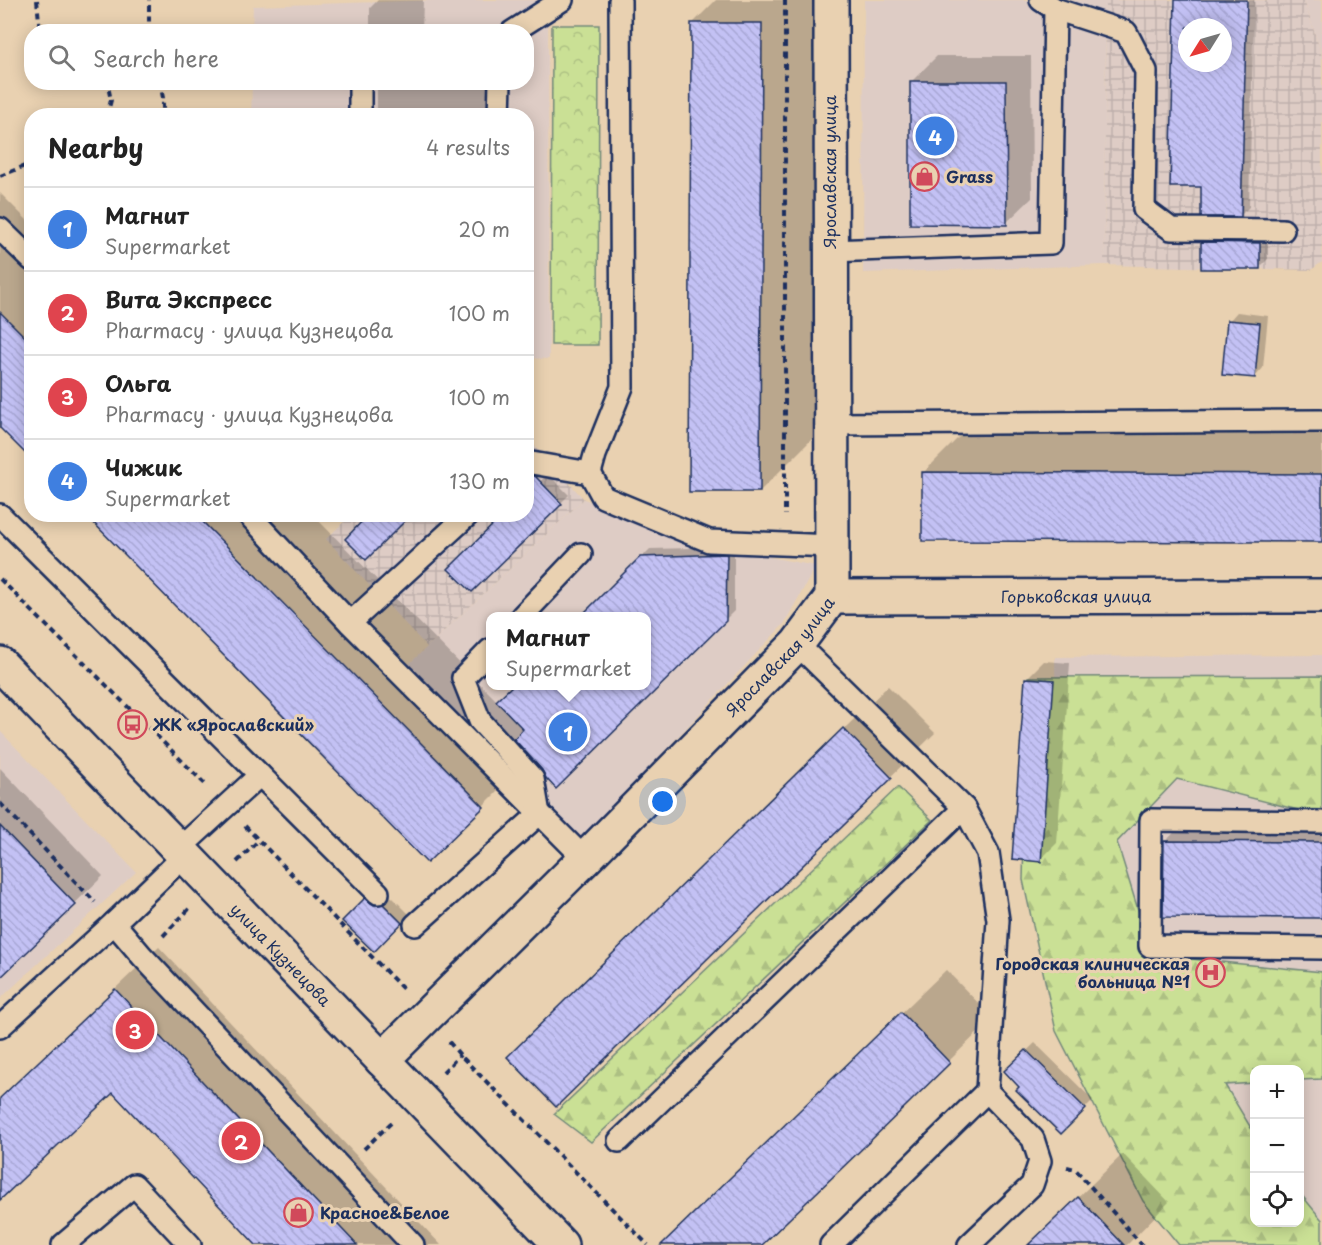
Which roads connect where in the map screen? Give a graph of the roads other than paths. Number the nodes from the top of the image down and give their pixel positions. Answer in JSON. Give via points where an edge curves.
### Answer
{"nodes":[{"id":1,"x":562,"y":0,"type":"edge"},
{"id":2,"x":620,"y":0,"type":"edge"},
{"id":3,"x":831,"y":0,"type":"edge"},
{"id":4,"x":1048,"y":4,"type":"edge"},
{"id":5,"x":524,"y":24,"type":"edge"},
{"id":6,"x":360,"y":90,"type":"edge"},
{"id":7,"x":500,"y":90,"type":"edge"},
{"id":8,"x":360,"y":108,"type":"edge"},
{"id":9,"x":500,"y":108,"type":"edge"},
{"id":10,"x":0,"y":229,"type":"edge"},
{"id":11,"x":1283,"y":230,"type":"dead end"},
{"id":12,"x":830,"y":251,"type":"junction"},
{"id":13,"x":24,"y":253,"type":"edge"},
{"id":14,"x":1321,"y":422,"type":"edge"},
{"id":15,"x":831,"y":424,"type":"junction"},
{"id":16,"x":534,"y":463,"type":"edge"},
{"id":17,"x":590,"y":473,"type":"junction"},
{"id":18,"x":0,"y":515,"type":"edge"},
{"id":19,"x":255,"y":522,"type":"edge"},
{"id":20,"x":460,"y":522,"type":"edge"},
{"id":21,"x":832,"y":546,"type":"junction"},
{"id":22,"x":581,"y":554,"type":"dead end"},
{"id":23,"x":1322,"y":596,"type":"edge"},
{"id":24,"x":832,"y":597,"type":"junction"},
{"id":25,"x":526,"y":612,"type":"edge"},
{"id":26,"x":350,"y":623,"type":"junction"},
{"id":27,"x":797,"y":644,"type":"junction"},
{"id":28,"x":486,"y":654,"type":"edge"},
{"id":29,"x":0,"y":664,"type":"edge"},
{"id":30,"x":260,"y":775,"type":"junction"},
{"id":31,"x":964,"y":808,"type":"junction"},
{"id":32,"x":539,"y":814,"type":"junction"},
{"id":33,"x":1322,"y":822,"type":"edge"},
{"id":34,"x":182,"y":852,"type":"junction"},
{"id":35,"x":585,"y":859,"type":"junction"},
{"id":36,"x":378,"y":893,"type":"dead end"},
{"id":37,"x":114,"y":923,"type":"junction"},
{"id":38,"x":415,"y":925,"type":"dead end"},
{"id":39,"x":1322,"y":948,"type":"edge"},
{"id":40,"x":0,"y":1027,"type":"edge"},
{"id":41,"x":382,"y":1060,"type":"junction"},
{"id":42,"x":987,"y":1091,"type":"junction"},
{"id":43,"x":620,"y":1141,"type":"dead end"},
{"id":44,"x":63,"y":1245,"type":"edge"},
{"id":45,"x":190,"y":1245,"type":"edge"},
{"id":46,"x":413,"y":1245,"type":"edge"},
{"id":47,"x":561,"y":1245,"type":"edge"},
{"id":48,"x":831,"y":1245,"type":"edge"},
{"id":49,"x":969,"y":1245,"type":"edge"}],
"edges":[{"from":1,"to":5,"type":"lane"},
{"from":2,"to":17,"type":"lane","via":[[622,387]]},
{"from":3,"to":12,"type":"street","name":"Ярославская улица"},
{"from":4,"to":11,"type":"lane","via":[[1126,32],[1146,71],[1144,209],[1171,229]]},
{"from":4,"to":12,"type":"lane","via":[[1051,243]]},
{"from":6,"to":8,"type":"lane"},
{"from":7,"to":9,"type":"lane"},
{"from":10,"to":13,"type":"lane"},
{"from":12,"to":15,"type":"street","name":"Ярославская улица"},
{"from":14,"to":15,"type":"lane"},
{"from":15,"to":21,"type":"street","name":"Ярославская улица"},
{"from":16,"to":17,"type":"lane"},
{"from":17,"to":21,"type":"lane","via":[[603,497],[709,541]]},
{"from":18,"to":30,"type":"lane"},
{"from":19,"to":26,"type":"lane"},
{"from":20,"to":26,"type":"lane"},
{"from":21,"to":24,"type":"street","name":"Ярославская улица"},
{"from":22,"to":25,"type":"lane"},
{"from":23,"to":24,"type":"street","name":"Горьковская улица"},
{"from":24,"to":27,"type":"street","name":"Ярославская улица"},
{"from":26,"to":32,"type":"lane"},
{"from":27,"to":31,"type":"lane"},
{"from":27,"to":35,"type":"street","name":"Ярославская улица"},
{"from":28,"to":32,"type":"lane","via":[[463,678],[480,721],[533,779]]},
{"from":29,"to":34,"type":"street","name":"улица Кузнецова"},
{"from":30,"to":34,"type":"lane"},
{"from":30,"to":36,"type":"lane"},
{"from":31,"to":42,"type":"lane","via":[[988,853],[998,920]]},
{"from":31,"to":43,"type":"lane"},
{"from":32,"to":35,"type":"lane"},
{"from":32,"to":38,"type":"lane"},
{"from":33,"to":39,"type":"lane","via":[[1151,820],[1150,946]]},
{"from":34,"to":37,"type":"lane"},
{"from":34,"to":41,"type":"street","name":"улица Кузнецова"},
{"from":35,"to":41,"type":"street","name":"Ярославская улица"},
{"from":37,"to":40,"type":"lane"},
{"from":37,"to":46,"type":"lane"},
{"from":41,"to":47,"type":"street","name":"улица Кузнецова"},
{"from":42,"to":48,"type":"lane"},
{"from":42,"to":49,"type":"lane","via":[[1033,1139],[1040,1161],[1032,1185]]},
{"from":44,"to":45,"type":"lane","via":[[134,1185]]}]}
